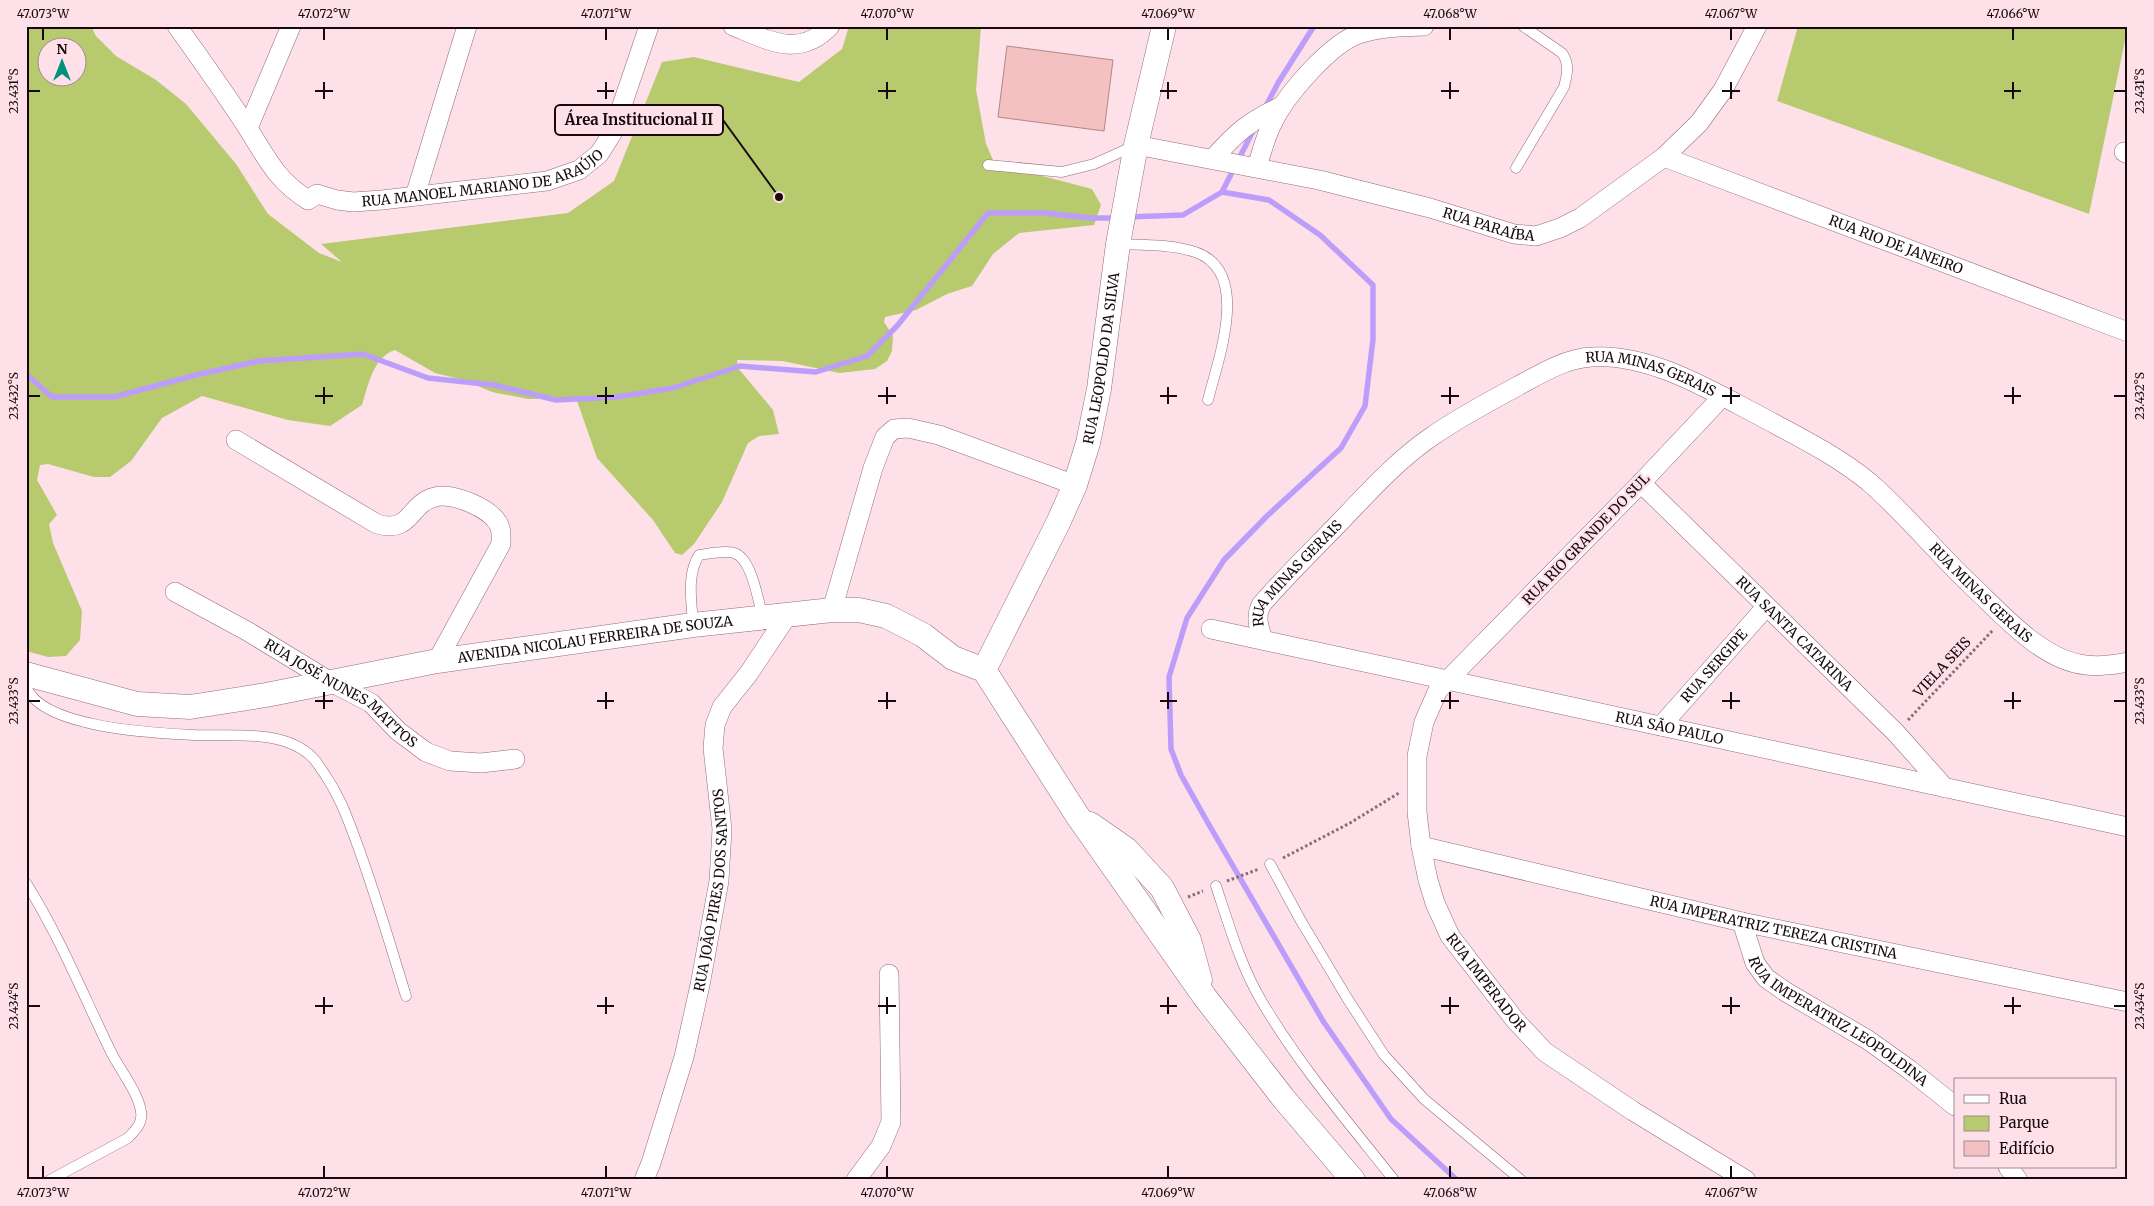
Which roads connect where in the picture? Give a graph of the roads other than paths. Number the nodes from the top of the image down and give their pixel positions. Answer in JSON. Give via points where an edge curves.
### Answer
{"nodes":[{"id":1,"x":178,"y":26,"type":"edge"},
{"id":2,"x":291,"y":26,"type":"edge"},
{"id":3,"x":466,"y":26,"type":"edge"},
{"id":4,"x":649,"y":26,"type":"edge"},
{"id":5,"x":733,"y":26,"type":"edge"},
{"id":6,"x":830,"y":26,"type":"edge"},
{"id":7,"x":1424,"y":26,"type":"edge"},
{"id":8,"x":1523,"y":26,"type":"edge"},
{"id":9,"x":1756,"y":26,"type":"edge"},
{"id":10,"x":1388,"y":27,"type":"edge"},
{"id":11,"x":1158,"y":33,"type":"edge"},
{"id":12,"x":1282,"y":106,"type":"junction"},
{"id":13,"x":248,"y":128,"type":"junction"},
{"id":14,"x":1136,"y":145,"type":"junction"},
{"id":15,"x":1664,"y":157,"type":"junction"},
{"id":16,"x":1213,"y":159,"type":"junction"},
{"id":17,"x":988,"y":165,"type":"dead end"},
{"id":18,"x":1257,"y":167,"type":"junction"},
{"id":19,"x":1516,"y":168,"type":"dead end"},
{"id":20,"x":415,"y":196,"type":"junction"},
{"id":21,"x":1118,"y":244,"type":"junction"},
{"id":22,"x":2128,"y":332,"type":"edge"},
{"id":23,"x":1722,"y":396,"type":"junction"},
{"id":24,"x":1208,"y":400,"type":"dead end"},
{"id":25,"x":236,"y":440,"type":"dead end"},
{"id":26,"x":1641,"y":484,"type":"junction"},
{"id":27,"x":1075,"y":485,"type":"junction"},
{"id":28,"x":174,"y":592,"type":"dead end"},
{"id":29,"x":1766,"y":607,"type":"junction"},
{"id":30,"x":832,"y":610,"type":"junction"},
{"id":31,"x":787,"y":616,"type":"junction"},
{"id":32,"x":763,"y":618,"type":"junction"},
{"id":33,"x":693,"y":625,"type":"junction"},
{"id":34,"x":1211,"y":629,"type":"dead end"},
{"id":35,"x":1263,"y":640,"type":"junction"},
{"id":36,"x":437,"y":661,"type":"junction"},
{"id":37,"x":2128,"y":662,"type":"edge"},
{"id":38,"x":984,"y":670,"type":"junction"},
{"id":39,"x":26,"y":674,"type":"edge"},
{"id":40,"x":1449,"y":680,"type":"junction"},
{"id":41,"x":331,"y":682,"type":"junction"},
{"id":42,"x":26,"y":686,"type":"edge"},
{"id":43,"x":1661,"y":726,"type":"junction"},
{"id":44,"x":515,"y":760,"type":"dead end"},
{"id":45,"x":1945,"y":788,"type":"junction"},
{"id":46,"x":1077,"y":815,"type":"junction"},
{"id":47,"x":2128,"y":828,"type":"edge"},
{"id":48,"x":1421,"y":846,"type":"junction"},
{"id":49,"x":1270,"y":864,"type":"road end"},
{"id":50,"x":26,"y":883,"type":"edge"},
{"id":51,"x":1216,"y":886,"type":"road end"},
{"id":52,"x":1742,"y":922,"type":"junction"},
{"id":53,"x":889,"y":974,"type":"dead end"},
{"id":54,"x":406,"y":996,"type":"dead end"},
{"id":55,"x":1204,"y":996,"type":"junction"},
{"id":56,"x":2128,"y":1002,"type":"edge"},
{"id":57,"x":1954,"y":1105,"type":"edge"},
{"id":58,"x":2009,"y":1168,"type":"edge"},
{"id":59,"x":50,"y":1180,"type":"edge"},
{"id":60,"x":644,"y":1180,"type":"edge"},
{"id":61,"x":856,"y":1180,"type":"edge"},
{"id":62,"x":1353,"y":1180,"type":"edge"},
{"id":63,"x":1394,"y":1180,"type":"edge"},
{"id":64,"x":1521,"y":1180,"type":"edge"},
{"id":65,"x":1746,"y":1180,"type":"edge"},
{"id":66,"x":2018,"y":1180,"type":"edge"}],
"edges":[{"from":1,"to":13,"type":"street"},
{"from":2,"to":13,"type":"street"},
{"from":3,"to":20,"type":"street"},
{"from":4,"to":20,"type":"street","name":"RUA MANOEL MARIANO DE ARAÚJO","via":[[613,132],[589,163],[568,175],[547,181]]},
{"from":5,"to":6,"type":"street","via":[[773,42],[791,45],[816,38]]},
{"from":7,"to":10,"type":"street"},
{"from":8,"to":19,"type":"lane","via":[[1562,53],[1568,74],[1564,87]]},
{"from":9,"to":15,"type":"street","name":"RUA PARAÍBA","via":[[1723,90],[1699,123]]},
{"from":10,"to":12,"type":"street","via":[[1357,34],[1328,54]]},
{"from":11,"to":14,"type":"street","name":"RUA LEOPOLDO DA SILVA"},
{"from":12,"to":16,"type":"street","via":[[1246,125]]},
{"from":12,"to":18,"type":"street","via":[[1268,132]]},
{"from":13,"to":20,"type":"street","name":"RUA MANOEL MARIANO DE ARAÚJO","via":[[285,183],[308,200],[318,194],[353,202]]},
{"from":14,"to":16,"type":"street","name":"RUA PARAÍBA"},
{"from":14,"to":17,"type":"lane","via":[[1094,164],[1062,172]]},
{"from":14,"to":21,"type":"street","name":"RUA LEOPOLDO DA SILVA"},
{"from":15,"to":18,"type":"street","name":"RUA PARAÍBA","via":[[1580,218],[1536,236],[1514,234],[1430,208]]},
{"from":15,"to":22,"type":"street","name":"RUA RIO DE JANEIRO"},
{"from":16,"to":18,"type":"street","name":"RUA PARAÍBA"},
{"from":21,"to":24,"type":"lane","via":[[1162,246],[1195,252],[1215,264],[1224,277],[1228,305]]},
{"from":21,"to":27,"type":"street","name":"RUA LEOPOLDO DA SILVA","via":[[1099,389]]},
{"from":23,"to":26,"type":"street","name":"RUA RIO GRANDE DO SUL"},
{"from":23,"to":35,"type":"street","name":"RUA MINAS GERAIS","via":[[1640,362],[1611,356],[1587,357],[1565,363],[1510,390],[1428,438],[1352,509],[1261,606],[1257,617]]},
{"from":23,"to":37,"type":"street","name":"RUA MINAS GERAIS","via":[[1802,438],[1868,481],[1947,562],[2033,641],[2067,661],[2084,665]]},
{"from":25,"to":36,"type":"street","via":[[376,524],[389,528],[401,525],[421,505],[435,497],[460,498],[493,517],[499,524],[501,544]]},
{"from":26,"to":29,"type":"street","name":"RUA SANTA CATARINA"},
{"from":26,"to":40,"type":"street","name":"RUA RIO GRANDE DO SUL"},
{"from":27,"to":30,"type":"street","via":[[939,435],[908,428],[894,429],[885,437],[873,468]]},
{"from":27,"to":38,"type":"street","name":"RUA LEOPOLDO DA SILVA"},
{"from":28,"to":41,"type":"street","name":"RUA JOSÉ NUNES MATTOS"},
{"from":29,"to":43,"type":"street","name":"RUA SERGIPE"},
{"from":29,"to":45,"type":"street","name":"RUA SANTA CATARINA","via":[[1896,733]]},
{"from":30,"to":31,"type":"street","name":"AVENIDA NICOLAU FERREIRA DE SOUZA"},
{"from":30,"to":38,"type":"street","name":"AVENIDA NICOLAU FERREIRA DE SOUZA","via":[[860,610],[886,616],[923,635],[953,658]]},
{"from":31,"to":32,"type":"street","name":"AVENIDA NICOLAU FERREIRA DE SOUZA"},
{"from":31,"to":60,"type":"street","name":"RUA JOÃO PIRES DOS SANTOS","via":[[722,707],[715,725],[713,748],[722,829],[719,881],[684,1057]]},
{"from":32,"to":33,"type":"street","name":"AVENIDA NICOLAU FERREIRA DE SOUZA"},
{"from":32,"to":33,"type":"lane","via":[[749,568],[743,558],[732,552],[699,555],[691,576]]},
{"from":33,"to":36,"type":"street","name":"AVENIDA NICOLAU FERREIRA DE SOUZA"},
{"from":34,"to":35,"type":"street","name":"RUA SÃO PAULO"},
{"from":35,"to":40,"type":"street","name":"RUA SÃO PAULO"},
{"from":36,"to":41,"type":"street","name":"AVENIDA NICOLAU FERREIRA DE SOUZA"},
{"from":38,"to":46,"type":"street"},
{"from":39,"to":41,"type":"street","name":"AVENIDA NICOLAU FERREIRA DE SOUZA","via":[[137,704],[190,707]]},
{"from":40,"to":43,"type":"street","name":"RUA SÃO PAULO"},
{"from":40,"to":48,"type":"street","name":"RUA IMPERADOR","via":[[1438,690],[1424,722],[1418,756],[1416,781]]},
{"from":41,"to":44,"type":"street","name":"RUA JOSÉ NUNES MATTOS","via":[[371,703],[398,731],[426,752],[450,761]]},
{"from":42,"to":54,"type":"lane","via":[[38,704],[61,716],[94,724],[191,735],[267,738],[292,743],[313,758],[340,797],[374,890]]},
{"from":43,"to":45,"type":"street","name":"RUA SÃO PAULO"},
{"from":45,"to":47,"type":"street","name":"RUA SÃO PAULO"},
{"from":46,"to":55,"type":"street"},
{"from":46,"to":55,"type":"street","via":[[1126,849],[1162,888],[1189,940]]},
{"from":48,"to":52,"type":"street","name":"RUA IMPERATRIZ TEREZA CRISTINA"},
{"from":48,"to":65,"type":"street","name":"RUA IMPERADOR","via":[[1435,903],[1450,936],[1514,1020],[1545,1052]]},
{"from":49,"to":64,"type":"lane","via":[[1346,998],[1384,1055],[1424,1100]]},
{"from":50,"to":59,"type":"lane","via":[[79,983],[142,1115],[128,1138]]},
{"from":51,"to":63,"type":"lane","via":[[1235,943],[1261,1001],[1305,1068]]},
{"from":52,"to":56,"type":"street","name":"RUA IMPERATRIZ TEREZA CRISTINA"},
{"from":52,"to":57,"type":"street","name":"RUA IMPERATRIZ LEOPOLDINA","via":[[1755,962],[1766,978],[1868,1040]]},
{"from":53,"to":61,"type":"street","via":[[891,1122],[881,1146]]},
{"from":55,"to":62,"type":"street","via":[[1284,1100]]},
{"from":58,"to":66,"type":"street"}]}
